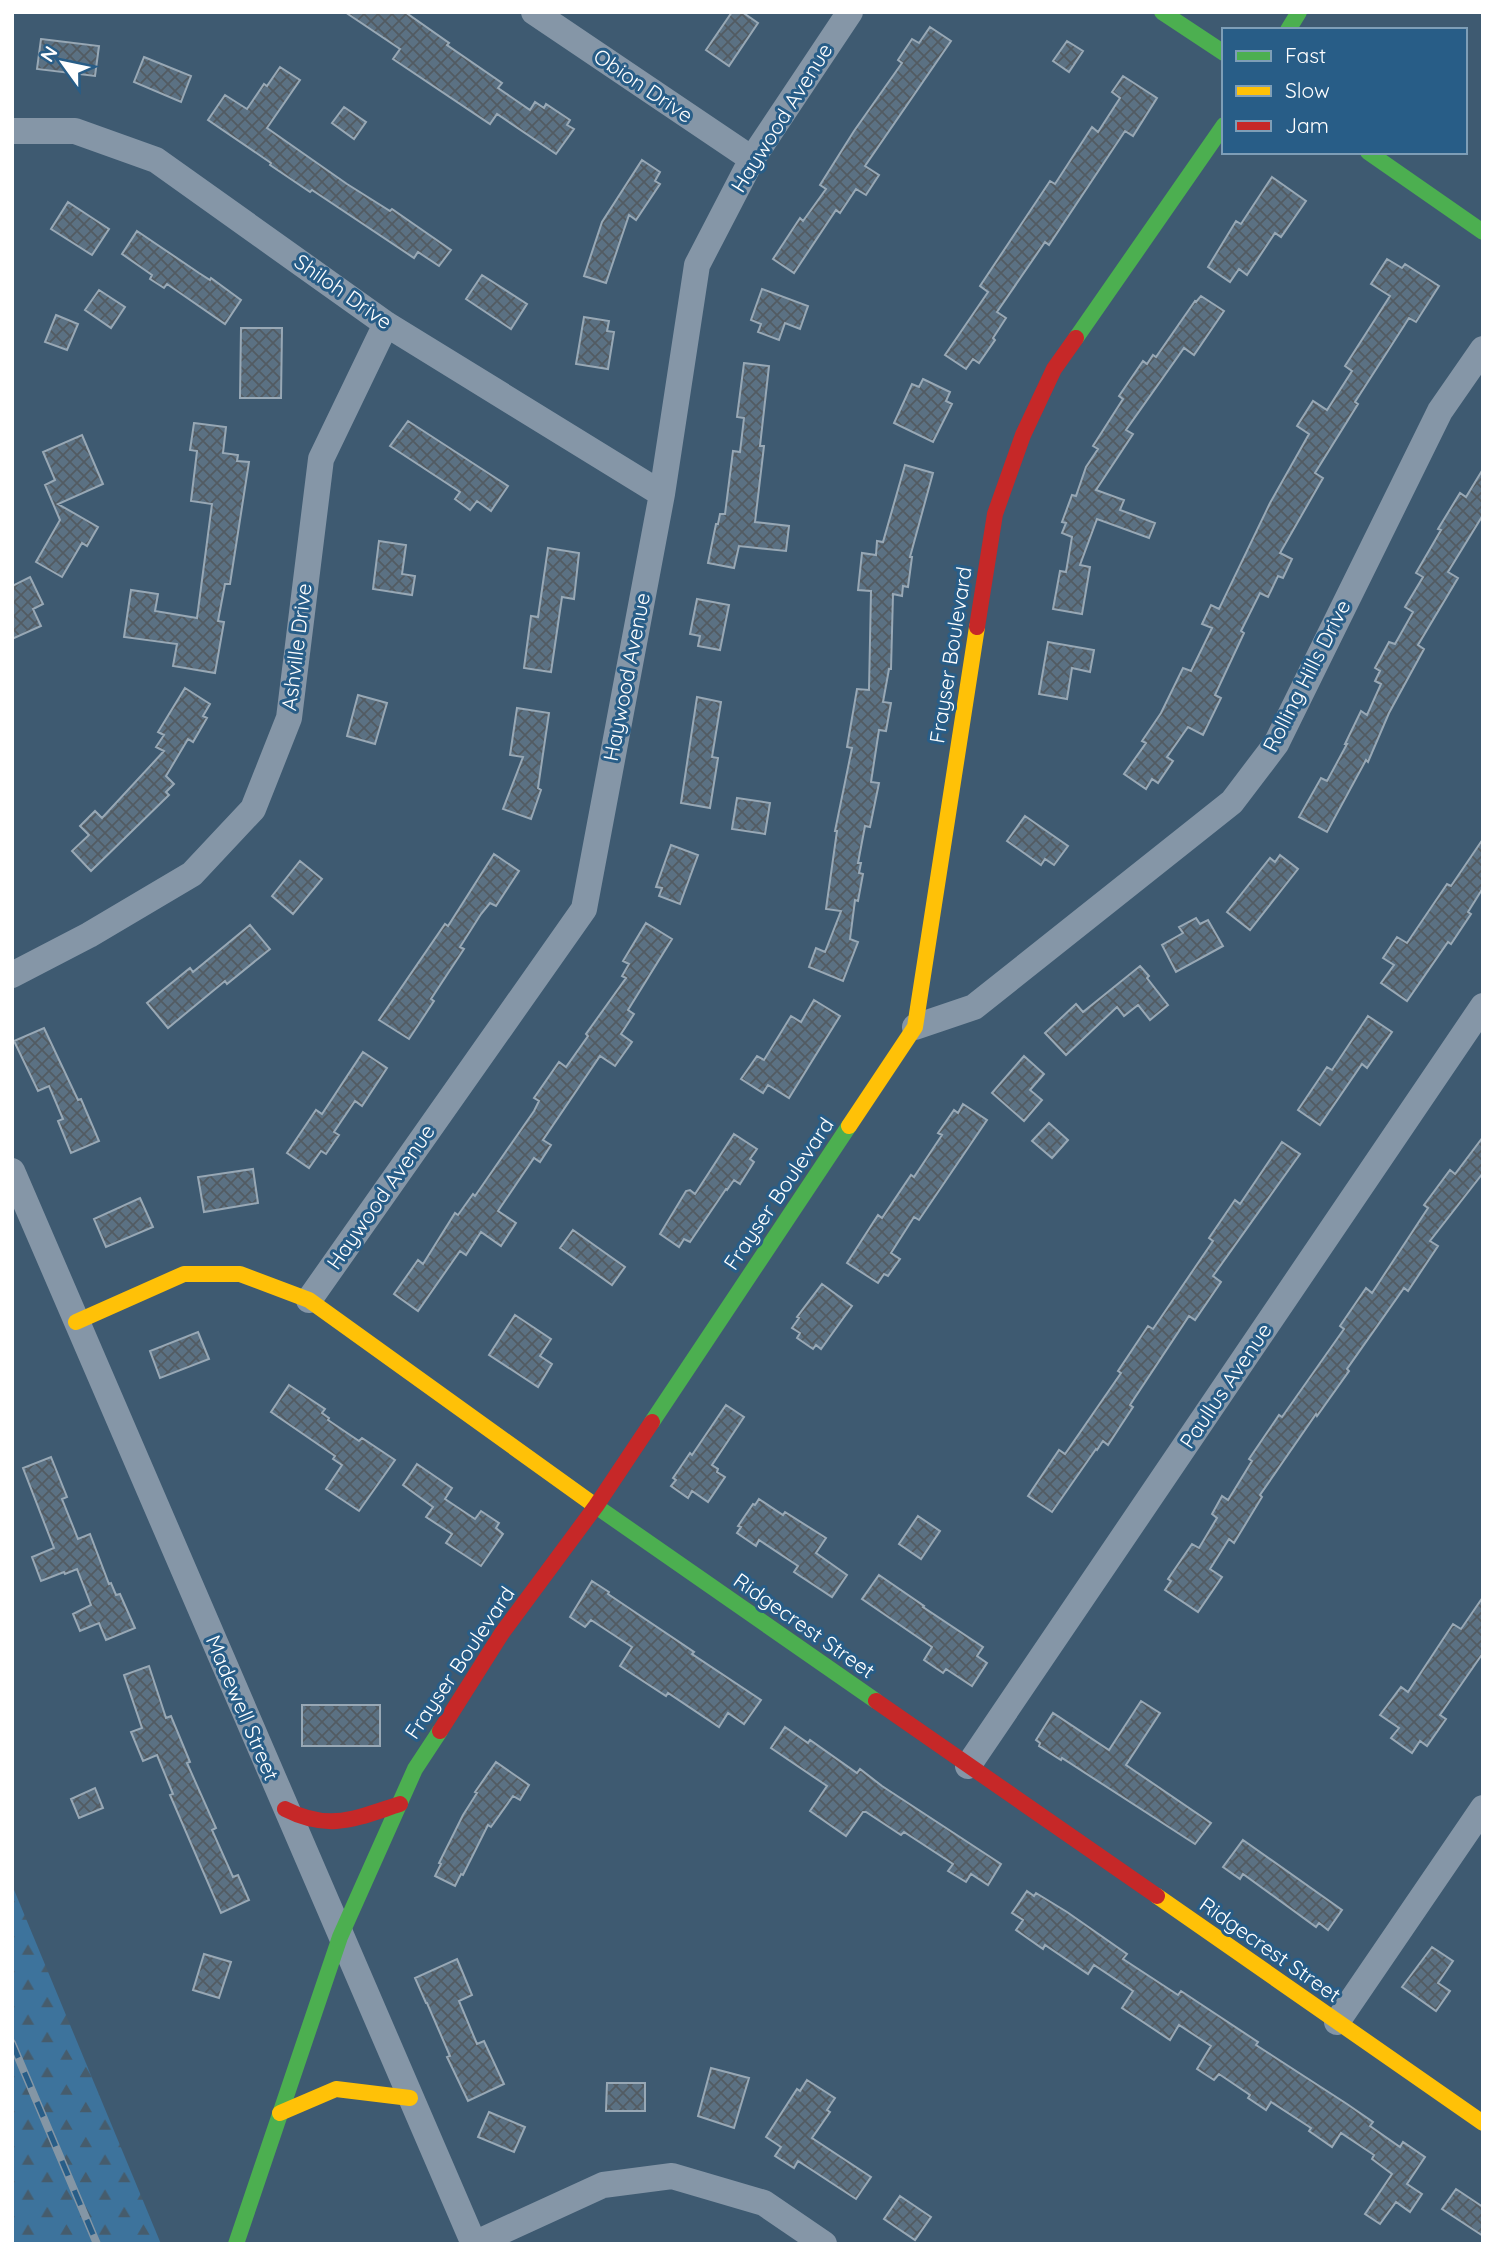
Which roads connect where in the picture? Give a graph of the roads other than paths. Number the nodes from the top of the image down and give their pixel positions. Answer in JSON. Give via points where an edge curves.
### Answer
{"nodes":[{"id":1,"x":534,"y":12,"type":"edge"},
{"id":2,"x":850,"y":12,"type":"edge"},
{"id":3,"x":1162,"y":12,"type":"edge"},
{"id":4,"x":1299,"y":12,"type":"edge"},
{"id":5,"x":1289,"y":28,"type":"edge"},
{"id":6,"x":1222,"y":52,"type":"edge"},
{"id":7,"x":1222,"y":128,"type":"edge"},
{"id":8,"x":12,"y":131,"type":"edge"},
{"id":9,"x":1371,"y":154,"type":"edge"},
{"id":10,"x":752,"y":159,"type":"junction"},
{"id":11,"x":1483,"y":232,"type":"edge"},
{"id":12,"x":386,"y":324,"type":"junction"},
{"id":13,"x":1483,"y":349,"type":"edge"},
{"id":14,"x":662,"y":494,"type":"junction"},
{"id":15,"x":12,"y":975,"type":"edge"},
{"id":16,"x":1483,"y":1006,"type":"edge"},
{"id":17,"x":915,"y":1027,"type":"junction"},
{"id":18,"x":12,"y":1171,"type":"edge"},
{"id":19,"x":309,"y":1300,"type":"junction"},
{"id":20,"x":76,"y":1322,"type":"junction"},
{"id":21,"x":596,"y":1506,"type":"junction"},
{"id":22,"x":968,"y":1766,"type":"junction"},
{"id":23,"x":400,"y":1804,"type":"junction"},
{"id":24,"x":1483,"y":1808,"type":"edge"},
{"id":25,"x":285,"y":1809,"type":"junction"},
{"id":26,"x":340,"y":1937,"type":"junction"},
{"id":27,"x":1337,"y":2022,"type":"junction"},
{"id":28,"x":410,"y":2098,"type":"junction"},
{"id":29,"x":280,"y":2113,"type":"junction"},
{"id":30,"x":1483,"y":2123,"type":"edge"},
{"id":31,"x":236,"y":2244,"type":"edge"},
{"id":32,"x":474,"y":2244,"type":"edge"},
{"id":33,"x":824,"y":2244,"type":"edge"}],
"edges":[{"from":1,"to":10,"type":"street","name":"Obion Drive"},
{"from":2,"to":10,"type":"street","name":"Haywood Avenue"},
{"from":3,"to":6,"type":"main road"},
{"from":4,"to":5,"type":"main road"},
{"from":7,"to":17,"type":"main road","name":"Frayser Boulevard","via":[[1055,369],[1023,435],[995,514]]},
{"from":8,"to":12,"type":"street","name":"Shiloh Drive","via":[[75,131],[156,160]]},
{"from":9,"to":11,"type":"main road"},
{"from":10,"to":14,"type":"street","name":"Haywood Avenue","via":[[697,265]]},
{"from":12,"to":14,"type":"street","name":"Shiloh Drive"},
{"from":12,"to":15,"type":"street","name":"Ashville Drive","via":[[321,459],[289,718],[253,809],[192,874]]},
{"from":13,"to":17,"type":"street","name":"Rolling Hills Drive","via":[[1440,411],[1276,744],[1232,803],[974,1007]]},
{"from":14,"to":19,"type":"street","name":"Haywood Avenue","via":[[583,909]]},
{"from":16,"to":22,"type":"street","name":"Paullus Avenue"},
{"from":17,"to":21,"type":"main road","name":"Frayser Boulevard"},
{"from":18,"to":20,"type":"street","name":"Madewell Street"},
{"from":19,"to":20,"type":"main road","name":"Ridgecrest Street","via":[[240,1273],[184,1274]]},
{"from":19,"to":21,"type":"main road","name":"Ridgecrest Street"},
{"from":20,"to":25,"type":"street","name":"Madewell Street"},
{"from":21,"to":22,"type":"main road","name":"Ridgecrest Street"},
{"from":21,"to":23,"type":"main road","name":"Frayser Boulevard","via":[[502,1633],[415,1769]]},
{"from":22,"to":27,"type":"main road","name":"Ridgecrest Street"},
{"from":23,"to":25,"type":"main road","via":[[329,1822],[309,1820]]},
{"from":23,"to":26,"type":"main road","name":"Frayser Boulevard"},
{"from":24,"to":27,"type":"street"},
{"from":25,"to":26,"type":"street","name":"Madewell Street"},
{"from":26,"to":28,"type":"street","name":"Madewell Street"},
{"from":26,"to":29,"type":"main road","name":"Frayser Boulevard"},
{"from":27,"to":30,"type":"main road","name":"Ridgecrest Street"},
{"from":28,"to":29,"type":"main road","via":[[336,2090]]},
{"from":28,"to":32,"type":"street","name":"Madewell Street"},
{"from":29,"to":31,"type":"main road","name":"Frayser Boulevard"},
{"from":32,"to":33,"type":"street","via":[[603,2185],[672,2176],[764,2203]]}]}
